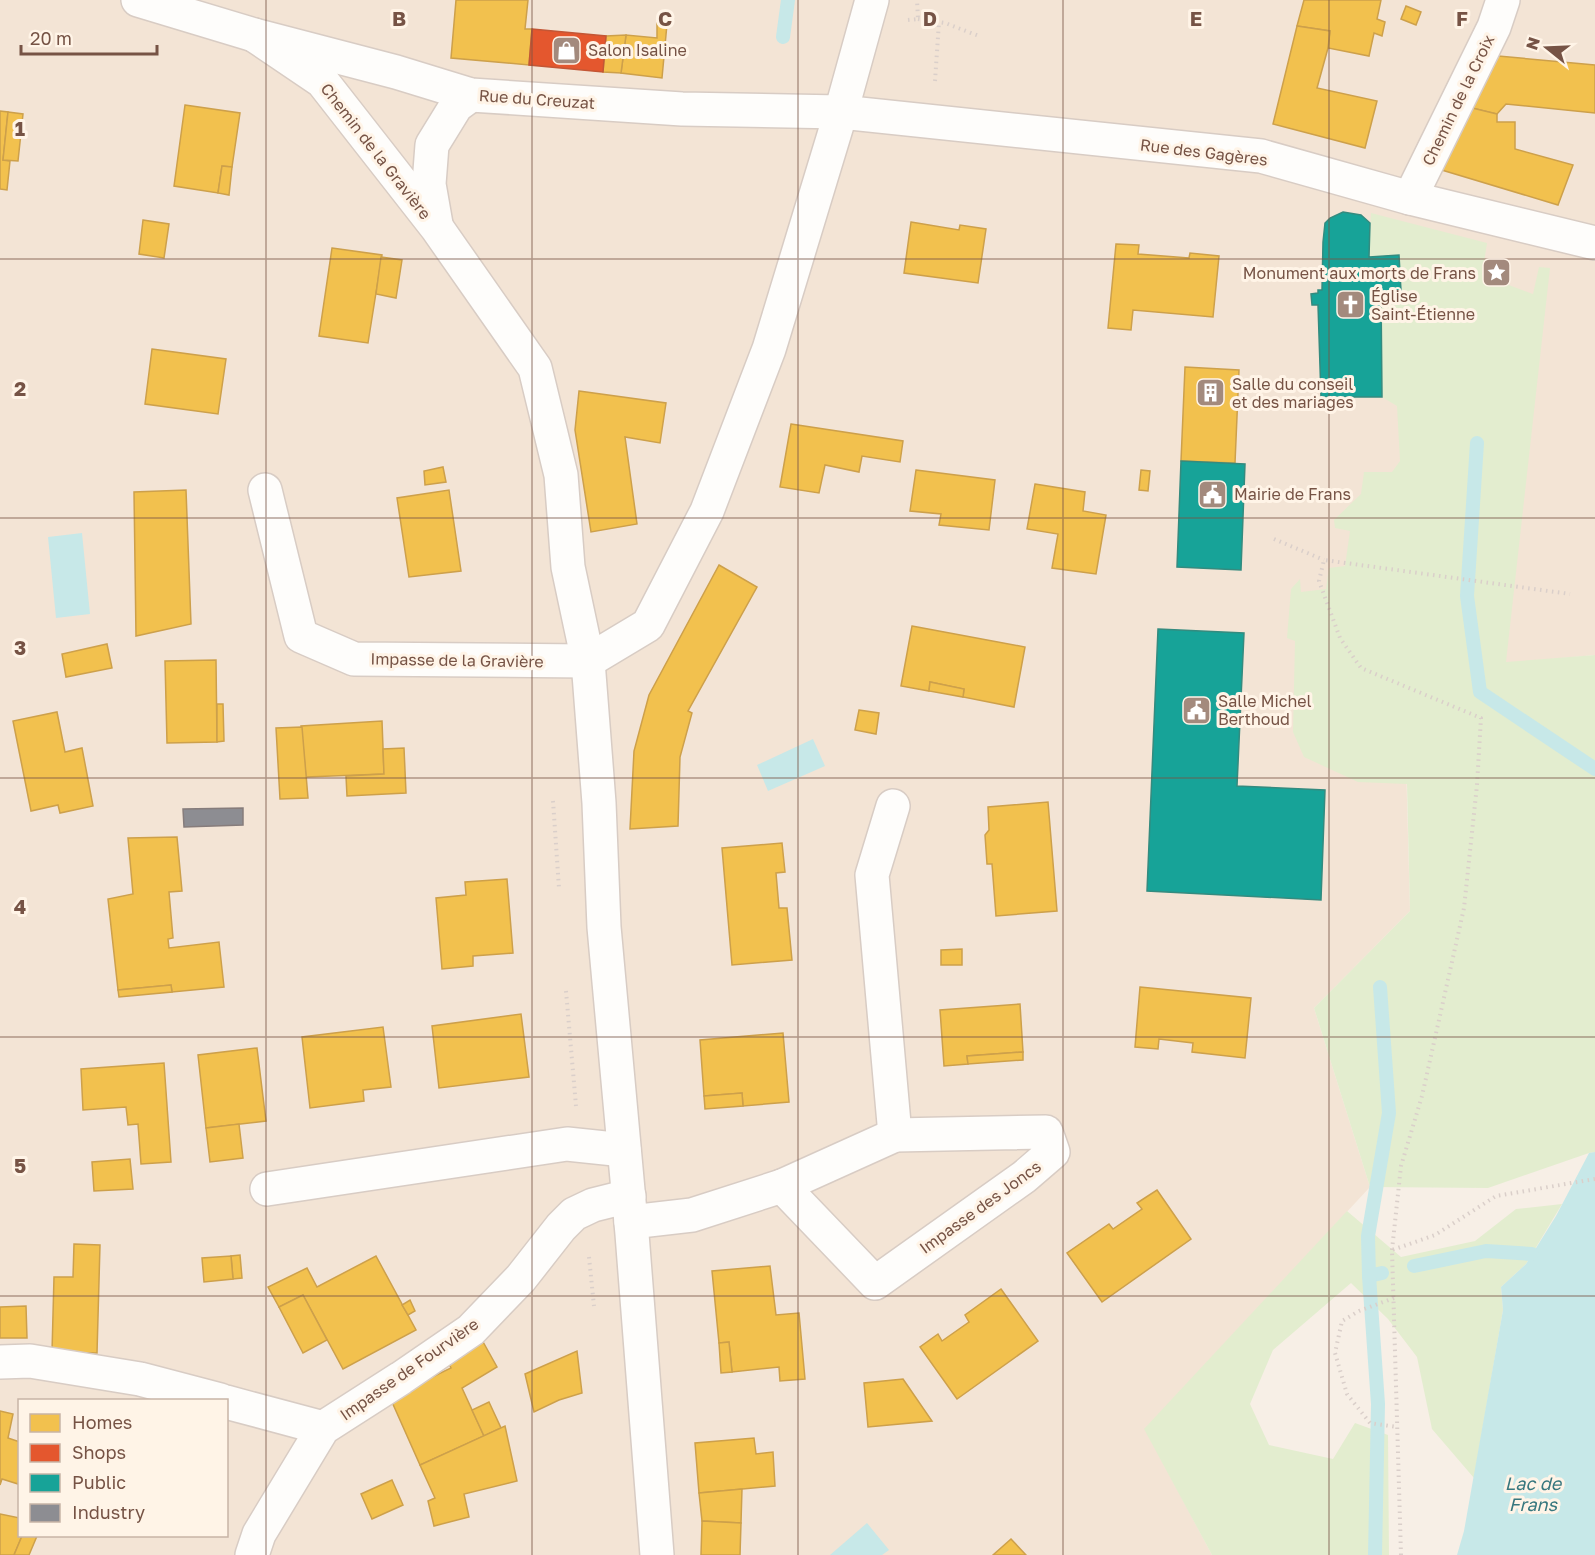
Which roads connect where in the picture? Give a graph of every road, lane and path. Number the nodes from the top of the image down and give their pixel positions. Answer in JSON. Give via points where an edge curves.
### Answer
{"nodes":[{"id":1,"x":138,"y":0,"type":"edge"},
{"id":2,"x":872,"y":0,"type":"edge"},
{"id":3,"x":1503,"y":0,"type":"edge"},
{"id":4,"x":918,"y":19,"type":"dead end"},
{"id":5,"x":939,"y":22,"type":"junction"},
{"id":6,"x":254,"y":35,"type":"junction"},
{"id":7,"x":979,"y":36,"type":"dead end"},
{"id":8,"x":935,"y":81,"type":"dead end"},
{"id":9,"x":471,"y":95,"type":"junction"},
{"id":10,"x":841,"y":112,"type":"junction"},
{"id":11,"x":1410,"y":198,"type":"junction"},
{"id":12,"x":437,"y":228,"type":"junction"},
{"id":13,"x":1595,"y":243,"type":"edge"},
{"id":14,"x":265,"y":490,"type":"dead end"},
{"id":15,"x":1274,"y":538,"type":"dead end"},
{"id":16,"x":1324,"y":560,"type":"junction"},
{"id":17,"x":1570,"y":594,"type":"dead end"},
{"id":18,"x":588,"y":661,"type":"junction"},
{"id":19,"x":893,"y":806,"type":"dead end"},
{"id":20,"x":896,"y":1136,"type":"junction"},
{"id":21,"x":624,"y":1150,"type":"junction"},
{"id":22,"x":1595,"y":1179,"type":"edge"},
{"id":23,"x":782,"y":1186,"type":"junction"},
{"id":24,"x":267,"y":1189,"type":"dead end"},
{"id":25,"x":630,"y":1209,"type":"junction"},
{"id":26,"x":1392,"y":1250,"type":"junction"},
{"id":27,"x":1394,"y":1298,"type":"junction"},
{"id":28,"x":0,"y":1362,"type":"edge"},
{"id":29,"x":213,"y":1399,"type":"edge"},
{"id":30,"x":228,"y":1403,"type":"edge"},
{"id":31,"x":1397,"y":1426,"type":"junction"},
{"id":32,"x":323,"y":1428,"type":"junction"},
{"id":33,"x":252,"y":1555,"type":"edge"},
{"id":34,"x":657,"y":1555,"type":"edge"},
{"id":35,"x":1401,"y":1555,"type":"edge"}],
"edges":[{"from":1,"to":6,"type":"street","name":"Rue du Creuzat"},
{"from":2,"to":10,"type":"street"},
{"from":3,"to":11,"type":"street","name":"Chemin de la Croix","via":[[1494,27]]},
{"from":4,"to":5,"type":"path"},
{"from":5,"to":7,"type":"path"},
{"from":5,"to":8,"type":"path"},
{"from":6,"to":9,"type":"street","name":"Rue du Creuzat"},
{"from":6,"to":12,"type":"street","name":"Chemin de la Gravière","via":[[322,81]]},
{"from":9,"to":10,"type":"street","name":"Rue du Creuzat","via":[[682,109]]},
{"from":9,"to":12,"type":"street","name":"Chemin de la Gravière","via":[[456,106],[432,145],[429,184]]},
{"from":10,"to":11,"type":"street","name":"Rue des Gagères","via":[[1261,156]]},
{"from":10,"to":18,"type":"street","via":[[770,349],[707,511],[648,626]]},
{"from":11,"to":13,"type":"street","name":"Rue des Gagères"},
{"from":12,"to":18,"type":"street","name":"Chemin de la Gravière","via":[[535,368],[561,475],[568,567]]},
{"from":14,"to":18,"type":"street","name":"Impasse de la Gravière","via":[[301,636],[354,659]]},
{"from":15,"to":16,"type":"path"},
{"from":16,"to":17,"type":"path"},
{"from":16,"to":26,"type":"path","via":[[1319,581],[1340,638],[1361,668],[1481,718],[1464,908],[1422,1096],[1401,1166]]},
{"from":18,"to":21,"type":"street","name":"Chemin de la Gravière","via":[[604,927]]},
{"from":19,"to":20,"type":"street","via":[[872,875]]},
{"from":20,"to":23,"type":"street","name":"Impasse des Joncs"},
{"from":20,"to":23,"type":"street","name":"Impasse des Joncs","via":[[1046,1132],[1053,1152],[875,1284]]},
{"from":21,"to":24,"type":"street","via":[[567,1144]]},
{"from":21,"to":25,"type":"street","name":"Chemin de la Gravière"},
{"from":22,"to":26,"type":"path","via":[[1496,1196],[1435,1235]]},
{"from":23,"to":25,"type":"street","name":"Impasse des Joncs","via":[[692,1215]]},
{"from":25,"to":32,"type":"street","name":"Impasse de Fourvière","via":[[593,1205],[574,1214],[471,1330]]},
{"from":25,"to":34,"type":"street","name":"Chemin de la Gravière"},
{"from":26,"to":27,"type":"path"},
{"from":27,"to":31,"type":"path"},
{"from":27,"to":31,"type":"path","via":[[1342,1321],[1335,1353],[1347,1394],[1370,1423]]},
{"from":28,"to":29,"type":"street","via":[[30,1361],[140,1379]]},
{"from":30,"to":32,"type":"street"},
{"from":31,"to":35,"type":"path"},
{"from":32,"to":33,"type":"street","name":"Impasse de Fourvière","via":[[259,1534]]}]}
